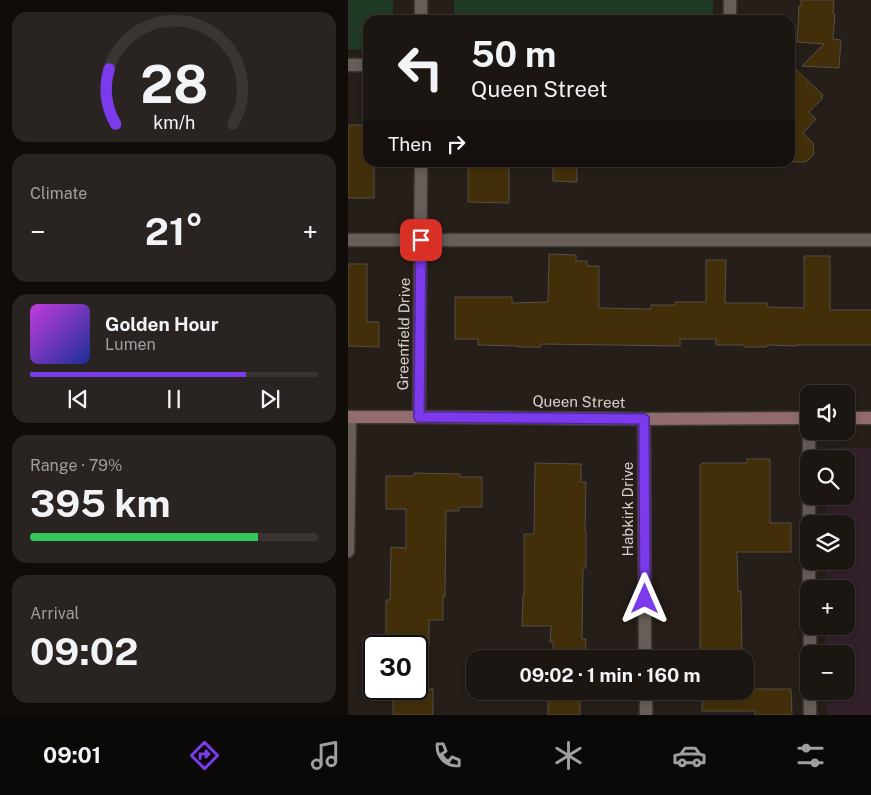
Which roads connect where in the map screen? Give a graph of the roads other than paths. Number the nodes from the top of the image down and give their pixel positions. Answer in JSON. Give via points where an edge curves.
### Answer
{"nodes":[{"id":1,"x":421,"y":0,"type":"edge"},
{"id":2,"x":730,"y":0,"type":"edge"},
{"id":3,"x":421,"y":15,"type":"edge"},
{"id":4,"x":730,"y":15,"type":"edge"},
{"id":5,"x":348,"y":65,"type":"edge"},
{"id":6,"x":363,"y":65,"type":"edge"},
{"id":7,"x":421,"y":167,"type":"edge"},
{"id":8,"x":348,"y":240,"type":"edge"},
{"id":9,"x":421,"y":240,"type":"junction"},
{"id":10,"x":872,"y":240,"type":"edge"},
{"id":11,"x":349,"y":417,"type":"edge"},
{"id":12,"x":419,"y":417,"type":"junction"},
{"id":13,"x":800,"y":418,"type":"edge"},
{"id":14,"x":855,"y":418,"type":"edge"},
{"id":15,"x":872,"y":418,"type":"edge"},
{"id":16,"x":644,"y":419,"type":"junction"},
{"id":17,"x":809,"y":440,"type":"edge"},
{"id":18,"x":809,"y":515,"type":"edge"},
{"id":19,"x":348,"y":551,"type":"edge"},
{"id":20,"x":645,"y":650,"type":"edge"},
{"id":21,"x":646,"y":700,"type":"edge"},
{"id":22,"x":810,"y":700,"type":"edge"},
{"id":23,"x":646,"y":715,"type":"edge"},
{"id":24,"x":810,"y":715,"type":"edge"}],
"edges":[{"from":1,"to":3,"type":"street"},
{"from":2,"to":4,"type":"street"},
{"from":5,"to":6,"type":"street"},
{"from":7,"to":9,"type":"street","name":"Greenfield Drive"},
{"from":8,"to":9,"type":"street"},
{"from":9,"to":10,"type":"street"},
{"from":9,"to":12,"type":"street","name":"Greenfield Drive"},
{"from":11,"to":12,"type":"street","name":"Queen Street"},
{"from":11,"to":19,"type":"street"},
{"from":12,"to":16,"type":"street","name":"Queen Street"},
{"from":13,"to":16,"type":"street","name":"Queen Street"},
{"from":14,"to":15,"type":"street"},
{"from":16,"to":20,"type":"street","name":"Habkirk Drive"},
{"from":17,"to":18,"type":"street"},
{"from":21,"to":23,"type":"street"},
{"from":22,"to":24,"type":"street"}]}
